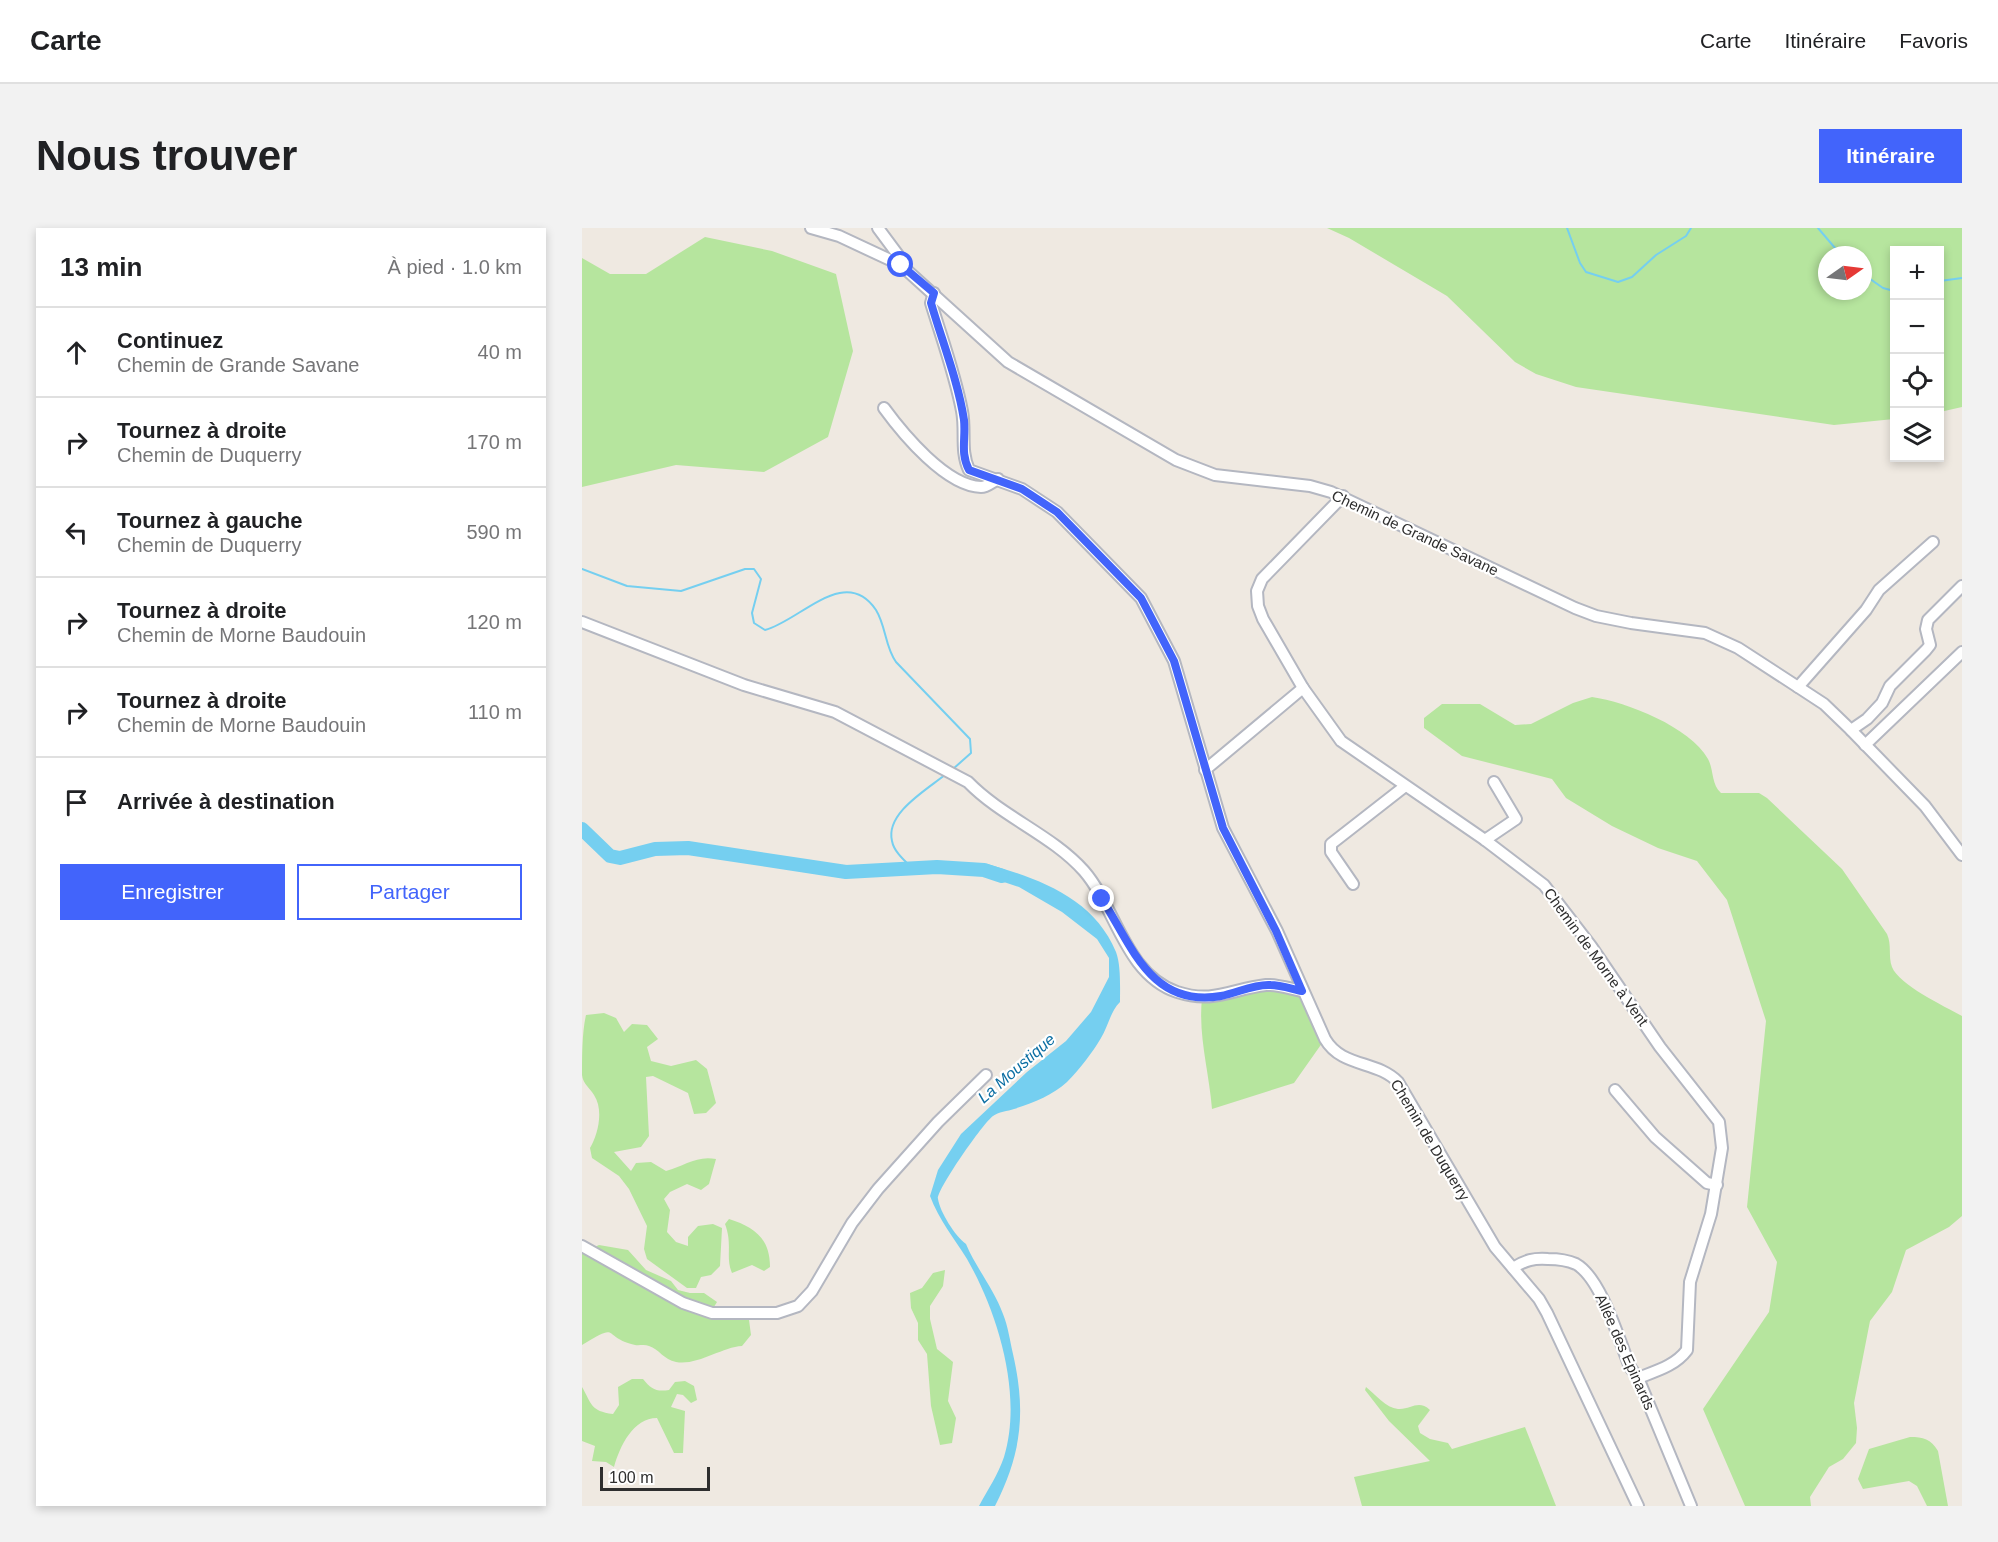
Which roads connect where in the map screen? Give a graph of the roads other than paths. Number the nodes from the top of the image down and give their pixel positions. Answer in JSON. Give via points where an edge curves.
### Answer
{"nodes":[{"id":1,"x":811,"y":228,"type":"edge"},
{"id":2,"x":878,"y":228,"type":"edge"},
{"id":3,"x":901,"y":265,"type":"junction"},
{"id":4,"x":934,"y":293,"type":"junction"},
{"id":5,"x":884,"y":408,"type":"dead end"},
{"id":6,"x":998,"y":479,"type":"junction"},
{"id":7,"x":1343,"y":496,"type":"junction"},
{"id":8,"x":1933,"y":542,"type":"dead end"},
{"id":9,"x":1962,"y":586,"type":"edge"},
{"id":10,"x":582,"y":622,"type":"edge"},
{"id":11,"x":1962,"y":652,"type":"edge"},
{"id":12,"x":1798,"y":687,"type":"junction"},
{"id":13,"x":1303,"y":688,"type":"junction"},
{"id":14,"x":1851,"y":730,"type":"junction"},
{"id":15,"x":1865,"y":746,"type":"junction"},
{"id":16,"x":1205,"y":770,"type":"junction"},
{"id":17,"x":1494,"y":782,"type":"dead end"},
{"id":18,"x":1404,"y":787,"type":"junction"},
{"id":19,"x":1485,"y":840,"type":"junction"},
{"id":20,"x":1962,"y":855,"type":"edge"},
{"id":21,"x":1353,"y":884,"type":"dead end"},
{"id":22,"x":1302,"y":991,"type":"junction"},
{"id":23,"x":986,"y":1075,"type":"dead end"},
{"id":24,"x":1615,"y":1090,"type":"dead end"},
{"id":25,"x":1717,"y":1185,"type":"junction"},
{"id":26,"x":582,"y":1246,"type":"edge"},
{"id":27,"x":1513,"y":1268,"type":"junction"},
{"id":28,"x":1638,"y":1378,"type":"junction"},
{"id":29,"x":1638,"y":1506,"type":"edge"},
{"id":30,"x":1691,"y":1506,"type":"edge"}],
"edges":[{"from":1,"to":3,"type":"street","name":"Chemin de Grande Savane"},
{"from":2,"to":3,"type":"street"},
{"from":3,"to":4,"type":"street","name":"Chemin de Grande Savane"},
{"from":4,"to":6,"type":"street","name":"Chemin de Duquerry","via":[[931,303],[964,423],[966,463],[975,474]]},
{"from":4,"to":7,"type":"street","name":"Chemin de Grande Savane","via":[[1008,362],[1176,460],[1215,475],[1310,486]]},
{"from":5,"to":6,"type":"street","via":[[895,424],[948,475],[983,487]]},
{"from":6,"to":16,"type":"street","name":"Chemin de Duquerry","via":[[1057,512],[1141,598],[1174,661]]},
{"from":7,"to":12,"type":"street","name":"Chemin de Grande Savane","via":[[1596,616],[1719,638]]},
{"from":7,"to":13,"type":"street","name":"Chemin de Morne à Vent","via":[[1277,561],[1257,591],[1263,619]]},
{"from":8,"to":12,"type":"street","via":[[1880,590]]},
{"from":9,"to":14,"type":"street","via":[[1928,620],[1930,645],[1890,686],[1882,703]]},
{"from":10,"to":22,"type":"street","via":[[744,685],[835,712],[959,777],[1068,855],[1085,872],[1136,959],[1159,982],[1175,991],[1202,998],[1269,984]]},
{"from":11,"to":15,"type":"street"},
{"from":12,"to":14,"type":"street","name":"Chemin de Grande Savane","via":[[1824,704]]},
{"from":13,"to":16,"type":"street"},
{"from":13,"to":18,"type":"street","name":"Chemin de Morne à Vent","via":[[1341,741]]},
{"from":14,"to":15,"type":"street","name":"Chemin de Grande Savane"},
{"from":15,"to":20,"type":"street","name":"Chemin de Grande Savane","via":[[1925,806]]},
{"from":16,"to":22,"type":"street","name":"Chemin de Duquerry","via":[[1223,828]]},
{"from":17,"to":19,"type":"street","via":[[1516,819]]},
{"from":18,"to":19,"type":"street","name":"Chemin de Morne à Vent"},
{"from":18,"to":21,"type":"street","via":[[1331,844],[1331,852]]},
{"from":19,"to":25,"type":"street","name":"Chemin de Morne à Vent","via":[[1544,885],[1719,1122],[1722,1148]]},
{"from":22,"to":27,"type":"street","name":"Chemin de Duquerry","via":[[1329,1047],[1347,1061],[1385,1072],[1398,1082],[1492,1242]]},
{"from":23,"to":26,"type":"street","via":[[878,1189],[852,1223],[812,1291],[798,1306],[777,1313],[712,1313],[683,1303]]},
{"from":24,"to":25,"type":"street","via":[[1655,1137],[1707,1183]]},
{"from":25,"to":28,"type":"street","name":"Chemin de Morne à Vent","via":[[1690,1282],[1687,1350],[1666,1367]]},
{"from":27,"to":28,"type":"street","name":"Allée des Epinards","via":[[1535,1258],[1563,1260],[1588,1274]]},
{"from":27,"to":29,"type":"street","name":"Chemin de Duquerry","via":[[1547,1313]]},
{"from":28,"to":30,"type":"street","name":"Allée des Epinards"}]}
